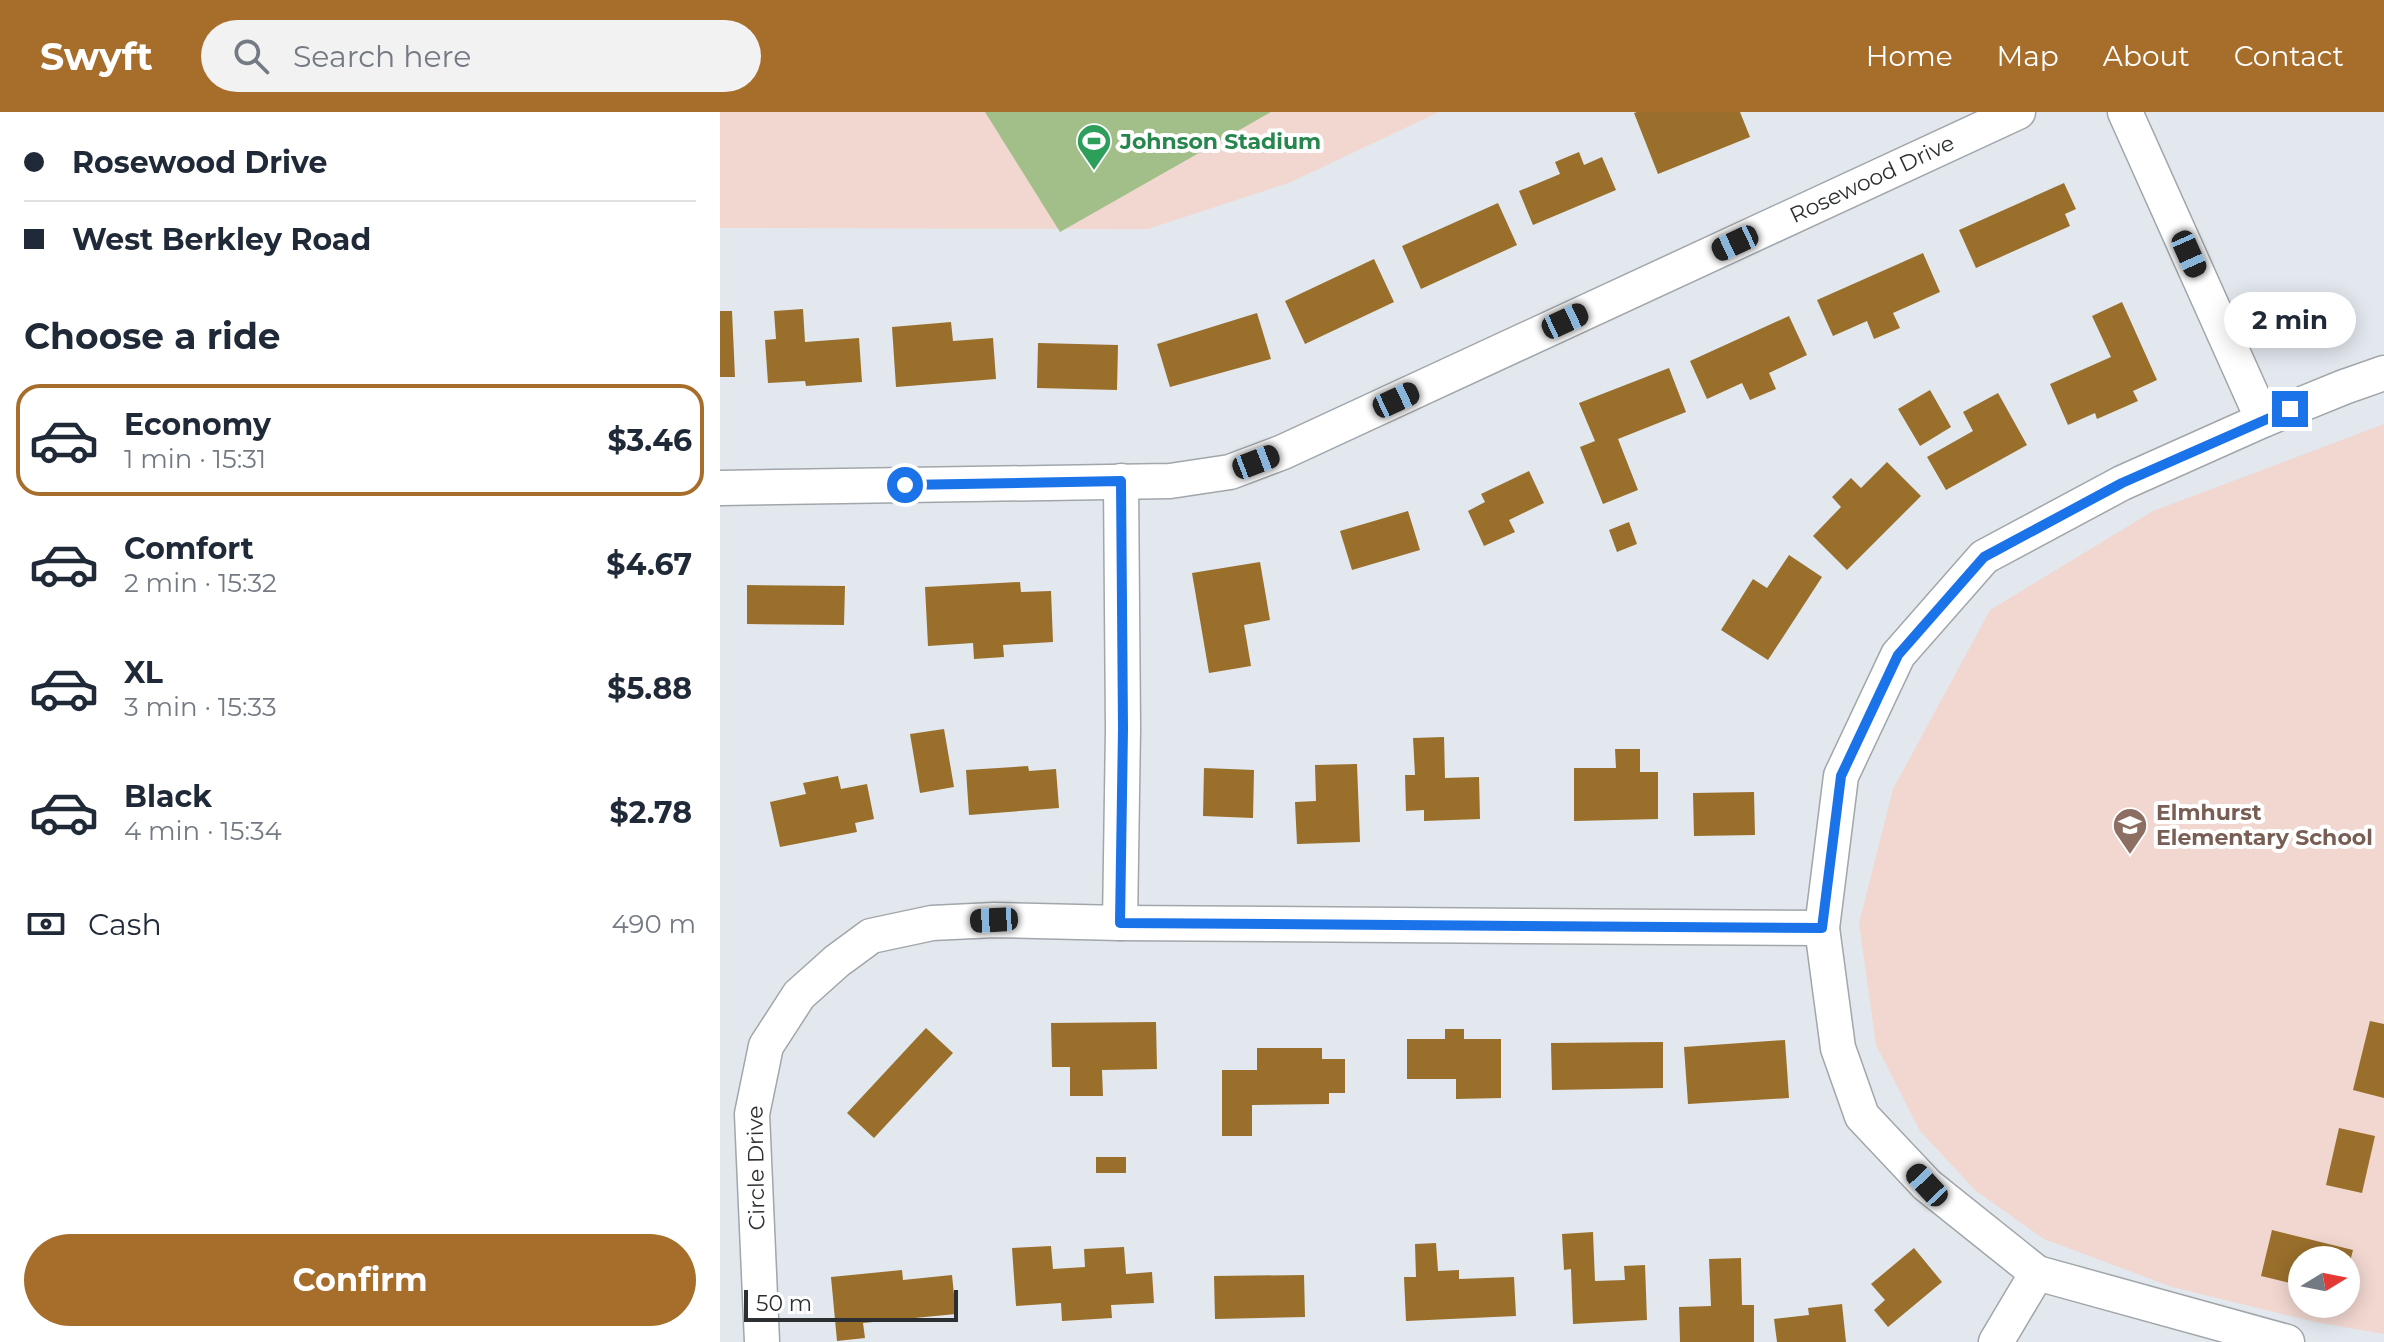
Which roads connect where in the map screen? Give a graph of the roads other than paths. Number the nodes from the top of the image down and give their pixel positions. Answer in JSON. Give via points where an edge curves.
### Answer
{"nodes":[{"id":1,"x":2018,"y":112,"type":"edge"},
{"id":2,"x":2125,"y":112,"type":"edge"},
{"id":3,"x":2384,"y":373,"type":"edge"},
{"id":4,"x":2263,"y":420,"type":"junction"},
{"id":5,"x":1121,"y":481,"type":"junction"},
{"id":6,"x":720,"y":488,"type":"edge"},
{"id":7,"x":1120,"y":923,"type":"junction"},
{"id":8,"x":1822,"y":928,"type":"junction"},
{"id":9,"x":2037,"y":1273,"type":"junction"},
{"id":10,"x":762,"y":1342,"type":"edge"},
{"id":11,"x":1996,"y":1342,"type":"edge"},
{"id":12,"x":2287,"y":1342,"type":"edge"}],
"edges":[{"from":1,"to":5,"type":"street","name":"Rosewood Drive","via":[[1283,452],[1230,472],[1170,481]]},
{"from":2,"to":4,"type":"street"},
{"from":3,"to":4,"type":"street"},
{"from":4,"to":8,"type":"street","via":[[2122,483],[1984,557],[1898,655],[1841,776]]},
{"from":5,"to":6,"type":"street","name":"Rosewood Drive"},
{"from":5,"to":7,"type":"street"},
{"from":7,"to":8,"type":"street","name":"Circle Drive"},
{"from":7,"to":10,"type":"street","name":"Circle Drive","via":[[932,923],[871,936],[799,995],[766,1046],[752,1114]]},
{"from":8,"to":9,"type":"street","via":[[1838,1048],[1862,1116],[1927,1185]]},
{"from":9,"to":11,"type":"street"},
{"from":9,"to":12,"type":"street"}]}
